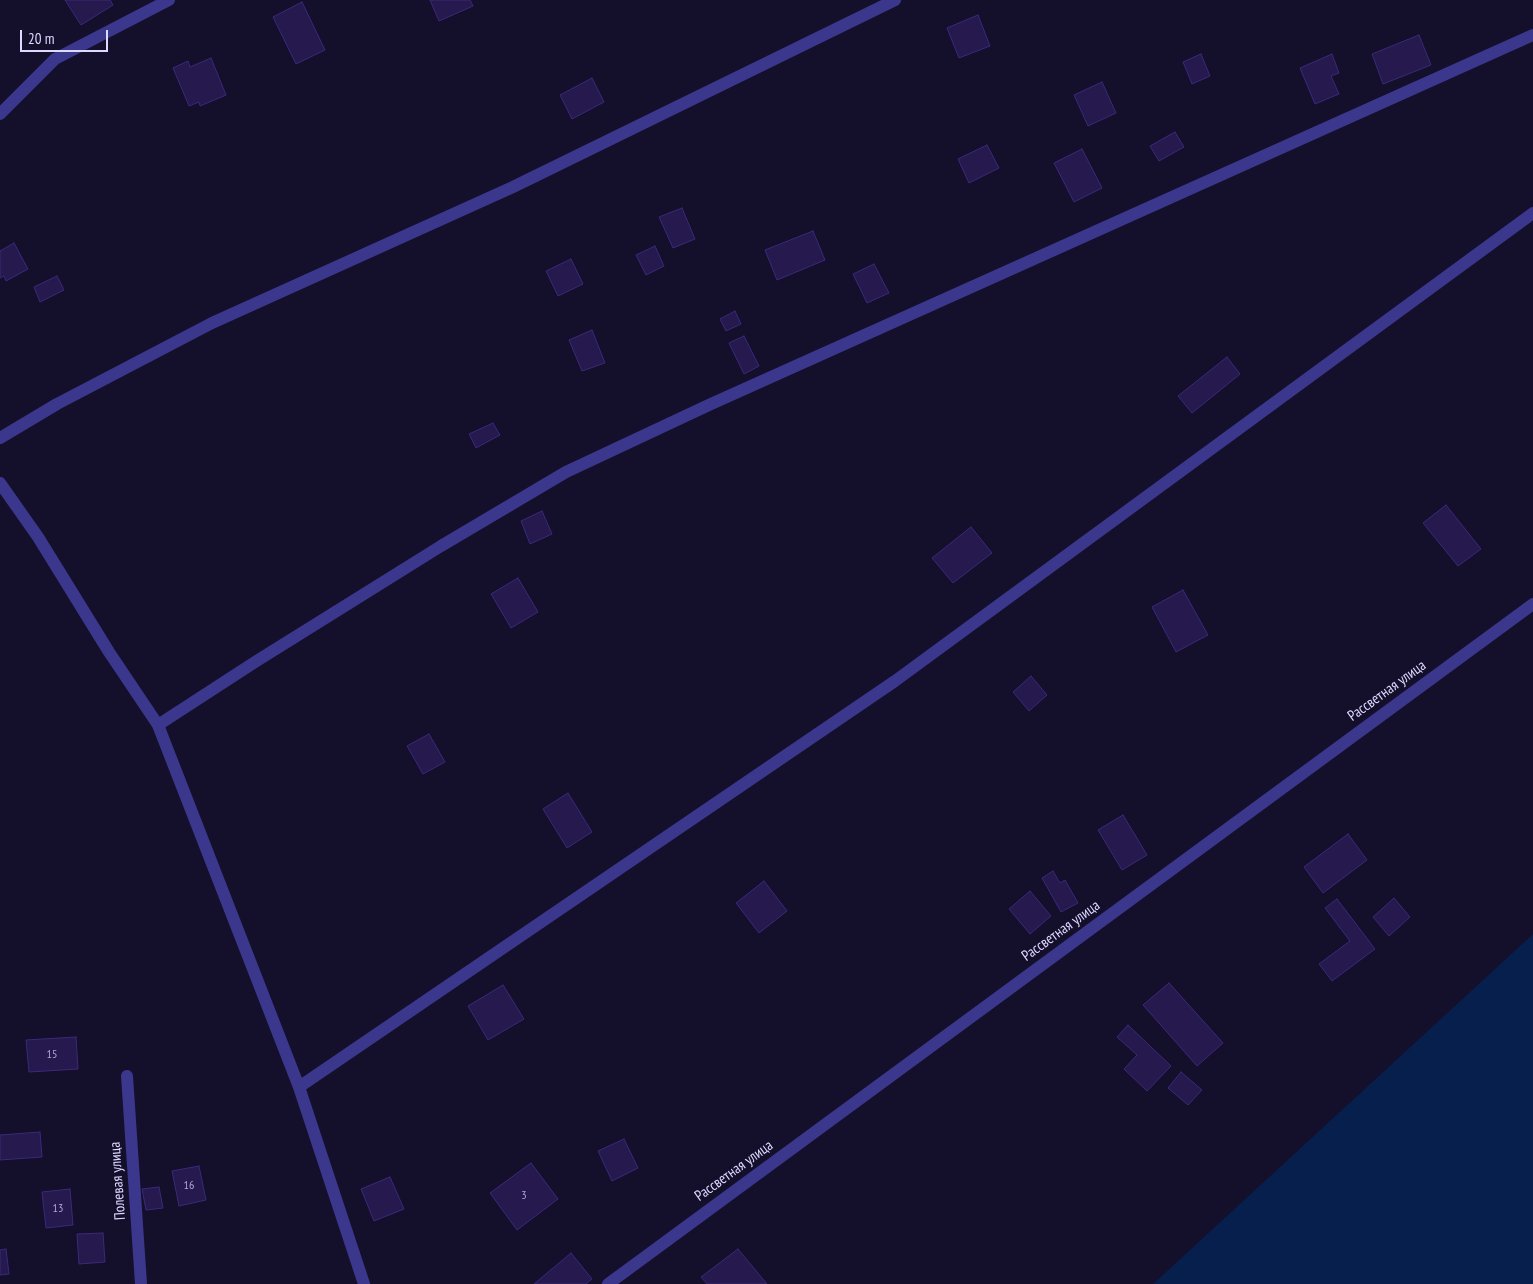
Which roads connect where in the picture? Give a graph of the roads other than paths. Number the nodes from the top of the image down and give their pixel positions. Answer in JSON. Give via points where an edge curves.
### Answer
{"nodes":[{"id":1,"x":169,"y":0,"type":"edge"},
{"id":2,"x":894,"y":0,"type":"edge"},
{"id":3,"x":1533,"y":35,"type":"edge"},
{"id":4,"x":0,"y":114,"type":"edge"},
{"id":5,"x":1533,"y":213,"type":"edge"},
{"id":6,"x":0,"y":438,"type":"edge"},
{"id":7,"x":0,"y":483,"type":"edge"},
{"id":8,"x":1533,"y":604,"type":"edge"},
{"id":9,"x":158,"y":725,"type":"junction"},
{"id":10,"x":127,"y":1076,"type":"dead end"},
{"id":11,"x":299,"y":1088,"type":"junction"},
{"id":12,"x":142,"y":1284,"type":"edge"},
{"id":13,"x":364,"y":1284,"type":"edge"},
{"id":14,"x":608,"y":1284,"type":"edge"}],
"edges":[{"from":1,"to":4,"type":"street","via":[[55,59]]},
{"from":2,"to":6,"type":"street","via":[[513,187],[212,323],[57,404]]},
{"from":3,"to":9,"type":"street","via":[[566,472],[441,546]]},
{"from":5,"to":11,"type":"street","via":[[895,681]]},
{"from":7,"to":9,"type":"street"},
{"from":8,"to":14,"type":"street","name":"Рассветная улица"},
{"from":9,"to":11,"type":"street"},
{"from":10,"to":12,"type":"street","name":"Полевая улица"},
{"from":11,"to":13,"type":"street"}]}
